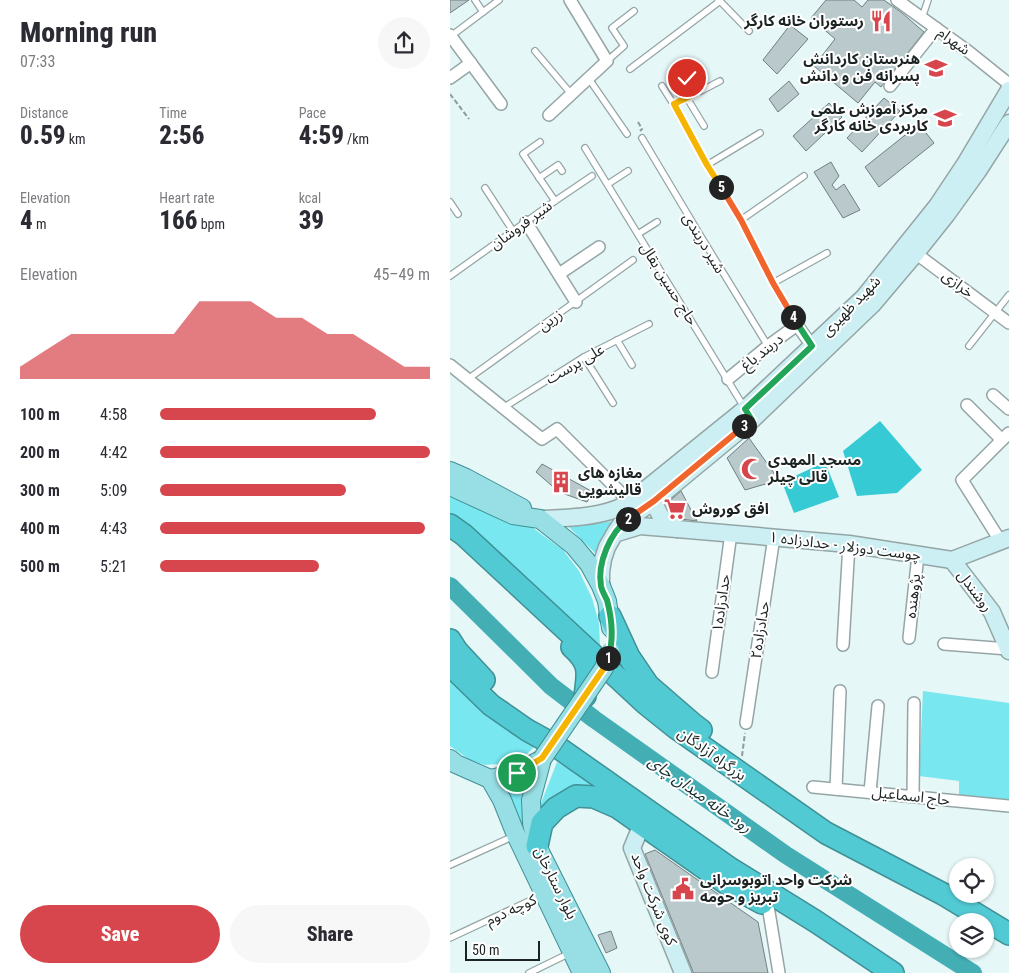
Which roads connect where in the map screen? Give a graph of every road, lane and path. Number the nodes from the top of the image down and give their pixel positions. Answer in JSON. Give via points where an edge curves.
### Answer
{"nodes":[{"id":1,"x":475,"y":0,"type":"edge"},
{"id":2,"x":499,"y":0,"type":"edge"},
{"id":3,"x":570,"y":0,"type":"edge"},
{"id":4,"x":897,"y":0,"type":"edge"},
{"id":5,"x":928,"y":0,"type":"edge"},
{"id":6,"x":719,"y":1,"type":"edge"},
{"id":7,"x":634,"y":11,"type":"dead end"},
{"id":8,"x":483,"y":12,"type":"junction"},
{"id":9,"x":922,"y":18,"type":"junction"},
{"id":10,"x":936,"y":28,"type":"junction"},
{"id":11,"x":749,"y":31,"type":"dead end"},
{"id":12,"x":450,"y":35,"type":"edge"},
{"id":13,"x":535,"y":51,"type":"dead end"},
{"id":14,"x":607,"y":61,"type":"junction"},
{"id":15,"x":471,"y":63,"type":"junction"},
{"id":16,"x":630,"y":70,"type":"dead end"},
{"id":17,"x":682,"y":71,"type":"dead end"},
{"id":18,"x":695,"y":73,"type":"dead end"},
{"id":19,"x":450,"y":78,"type":"edge"},
{"id":20,"x":687,"y":78,"type":"junction"},
{"id":21,"x":589,"y":79,"type":"junction"},
{"id":22,"x":720,"y":81,"type":"dead end"},
{"id":23,"x":1009,"y":84,"type":"edge"},
{"id":24,"x":662,"y":86,"type":"dead end"},
{"id":25,"x":890,"y":86,"type":"dead end"},
{"id":26,"x":1009,"y":90,"type":"edge"},
{"id":27,"x":696,"y":93,"type":"junction"},
{"id":28,"x":450,"y":94,"type":"edge"},
{"id":29,"x":572,"y":94,"type":"junction"},
{"id":30,"x":687,"y":98,"type":"junction"},
{"id":31,"x":501,"y":104,"type":"dead end"},
{"id":32,"x":674,"y":104,"type":"junction"},
{"id":33,"x":549,"y":115,"type":"dead end"},
{"id":34,"x":469,"y":119,"type":"dead end"},
{"id":35,"x":1009,"y":123,"type":"edge"},
{"id":36,"x":704,"y":126,"type":"dead end"},
{"id":37,"x":760,"y":133,"type":"dead end"},
{"id":38,"x":627,"y":134,"type":"dead end"},
{"id":39,"x":642,"y":138,"type":"dead end"},
{"id":40,"x":540,"y":142,"type":"dead end"},
{"id":41,"x":586,"y":148,"type":"dead end"},
{"id":42,"x":707,"y":165,"type":"junction"},
{"id":43,"x":562,"y":171,"type":"dead end"},
{"id":44,"x":628,"y":171,"type":"dead end"},
{"id":45,"x":592,"y":176,"type":"dead end"},
{"id":46,"x":804,"y":176,"type":"dead end"},
{"id":47,"x":539,"y":178,"type":"junction"},
{"id":48,"x":608,"y":184,"type":"junction"},
{"id":49,"x":485,"y":188,"type":"dead end"},
{"id":50,"x":555,"y":201,"type":"junction"},
{"id":51,"x":450,"y":202,"type":"edge"},
{"id":52,"x":458,"y":214,"type":"dead end"},
{"id":53,"x":741,"y":220,"type":"junction"},
{"id":54,"x":526,"y":222,"type":"junction"},
{"id":55,"x":657,"y":222,"type":"dead end"},
{"id":56,"x":513,"y":231,"type":"junction"},
{"id":57,"x":638,"y":234,"type":"junction"},
{"id":58,"x":599,"y":247,"type":"dead end"},
{"id":59,"x":911,"y":250,"type":"junction"},
{"id":60,"x":827,"y":253,"type":"dead end"},
{"id":61,"x":633,"y":260,"type":"dead end"},
{"id":62,"x":559,"y":274,"type":"junction"},
{"id":63,"x":450,"y":276,"type":"edge"},
{"id":64,"x":773,"y":283,"type":"junction"},
{"id":65,"x":1009,"y":295,"type":"edge"},
{"id":66,"x":576,"y":302,"type":"junction"},
{"id":67,"x":995,"y":312,"type":"junction"},
{"id":68,"x":1009,"y":323,"type":"edge"},
{"id":69,"x":649,"y":324,"type":"dead end"},
{"id":70,"x":797,"y":325,"type":"junction"},
{"id":71,"x":617,"y":340,"type":"junction"},
{"id":72,"x":768,"y":346,"type":"junction"},
{"id":73,"x":969,"y":346,"type":"dead end"},
{"id":74,"x":815,"y":351,"type":"junction"},
{"id":75,"x":584,"y":356,"type":"junction"},
{"id":76,"x":450,"y":365,"type":"edge"},
{"id":77,"x":632,"y":365,"type":"dead end"},
{"id":78,"x":468,"y":379,"type":"junction"},
{"id":79,"x":728,"y":379,"type":"junction"},
{"id":80,"x":993,"y":395,"type":"dead end"},
{"id":81,"x":613,"y":403,"type":"dead end"},
{"id":82,"x":968,"y":404,"type":"dead end"},
{"id":83,"x":504,"y":408,"type":"junction"},
{"id":84,"x":1009,"y":409,"type":"edge"},
{"id":85,"x":748,"y":415,"type":"junction"},
{"id":86,"x":1006,"y":436,"type":"edge"},
{"id":87,"x":450,"y":471,"type":"edge"},
{"id":88,"x":450,"y":486,"type":"edge"},
{"id":89,"x":654,"y":501,"type":"junction"},
{"id":90,"x":630,"y":502,"type":"junction"},
{"id":91,"x":540,"y":519,"type":"junction"},
{"id":92,"x":450,"y":525,"type":"edge"},
{"id":93,"x":677,"y":529,"type":"junction"},
{"id":94,"x":614,"y":533,"type":"junction"},
{"id":95,"x":731,"y":533,"type":"junction"},
{"id":96,"x":450,"y":536,"type":"edge"},
{"id":97,"x":774,"y":537,"type":"junction"},
{"id":98,"x":1005,"y":540,"type":"edge"},
{"id":99,"x":849,"y":544,"type":"junction"},
{"id":100,"x":918,"y":555,"type":"junction"},
{"id":101,"x":952,"y":560,"type":"junction"},
{"id":102,"x":601,"y":586,"type":"junction"},
{"id":103,"x":610,"y":616,"type":"junction"},
{"id":104,"x":909,"y":638,"type":"dead end"},
{"id":105,"x":450,"y":640,"type":"edge"},
{"id":106,"x":944,"y":644,"type":"dead end"},
{"id":107,"x":843,"y":645,"type":"dead end"},
{"id":108,"x":1009,"y":650,"type":"edge"},
{"id":109,"x":450,"y":665,"type":"edge"},
{"id":110,"x":712,"y":672,"type":"dead end"},
{"id":111,"x":840,"y":691,"type":"dead end"},
{"id":112,"x":585,"y":696,"type":"junction"},
{"id":113,"x":914,"y":703,"type":"dead end"},
{"id":114,"x":878,"y":706,"type":"dead end"},
{"id":115,"x":746,"y":723,"type":"joint"},
{"id":116,"x":549,"y":752,"type":"junction"},
{"id":117,"x":741,"y":758,"type":"junction"},
{"id":118,"x":452,"y":763,"type":"edge"},
{"id":119,"x":490,"y":779,"type":"junction"},
{"id":120,"x":813,"y":786,"type":"dead end"},
{"id":121,"x":836,"y":789,"type":"junction"},
{"id":122,"x":870,"y":792,"type":"junction"},
{"id":123,"x":913,"y":796,"type":"junction"},
{"id":124,"x":1009,"y":806,"type":"edge"},
{"id":125,"x":642,"y":824,"type":"junction"},
{"id":126,"x":516,"y":835,"type":"junction"},
{"id":127,"x":536,"y":846,"type":"junction"},
{"id":128,"x":450,"y":865,"type":"edge"},
{"id":129,"x":544,"y":894,"type":"junction"},
{"id":130,"x":943,"y":894,"type":"junction"},
{"id":131,"x":768,"y":906,"type":"junction"},
{"id":132,"x":815,"y":921,"type":"junction"},
{"id":133,"x":1009,"y":934,"type":"edge"},
{"id":134,"x":450,"y":938,"type":"edge"},
{"id":135,"x":572,"y":952,"type":"junction"},
{"id":136,"x":530,"y":973,"type":"edge"},
{"id":137,"x":582,"y":973,"type":"edge"},
{"id":138,"x":601,"y":973,"type":"edge"},
{"id":139,"x":683,"y":973,"type":"edge"},
{"id":140,"x":779,"y":973,"type":"edge"},
{"id":141,"x":893,"y":973,"type":"edge"}],
"edges":[{"from":1,"to":8,"type":"lane"},
{"from":2,"to":8,"type":"lane"},
{"from":3,"to":14,"type":"street"},
{"from":4,"to":9,"type":"street","name":"شهرام"},
{"from":5,"to":9,"type":"lane"},
{"from":6,"to":11,"type":"lane"},
{"from":6,"to":16,"type":"lane"},
{"from":7,"to":14,"type":"lane","via":[[612,28],[624,46]]},
{"from":8,"to":12,"type":"lane"},
{"from":9,"to":10,"type":"street","name":"شهرام"},
{"from":10,"to":23,"type":"street","name":"شهرام"},
{"from":10,"to":25,"type":"street"},
{"from":12,"to":15,"type":"street"},
{"from":13,"to":29,"type":"lane"},
{"from":14,"to":21,"type":"street"},
{"from":15,"to":19,"type":"street"},
{"from":15,"to":31,"type":"street"},
{"from":17,"to":20,"type":"path"},
{"from":18,"to":20,"type":"path"},
{"from":20,"to":27,"type":"path"},
{"from":21,"to":29,"type":"street"},
{"from":21,"to":38,"type":"lane"},
{"from":22,"to":27,"type":"lane"},
{"from":24,"to":32,"type":"lane","name":"دربند باغ"},
{"from":26,"to":59,"type":"main road","name":"شهید ظهیری"},
{"from":27,"to":30,"type":"lane"},
{"from":28,"to":34,"type":"path"},
{"from":29,"to":33,"type":"street"},
{"from":30,"to":32,"type":"lane"},
{"from":30,"to":36,"type":"lane"},
{"from":32,"to":42,"type":"lane","name":"دربند باغ"},
{"from":35,"to":59,"type":"main road","name":"شهید ظهیری","via":[[967,185]]},
{"from":37,"to":42,"type":"lane"},
{"from":39,"to":72,"type":"lane","name":"شیر دربندی"},
{"from":40,"to":47,"type":"lane","via":[[523,154]]},
{"from":41,"to":48,"type":"lane","name":"حاج حسین بقال"},
{"from":42,"to":53,"type":"lane","name":"دربند باغ"},
{"from":43,"to":47,"type":"lane","via":[[558,165]]},
{"from":44,"to":48,"type":"lane"},
{"from":45,"to":50,"type":"lane","name":"شیر فروشان"},
{"from":46,"to":53,"type":"lane"},
{"from":47,"to":50,"type":"lane"},
{"from":48,"to":57,"type":"lane","name":"حاج حسین بقال"},
{"from":49,"to":56,"type":"lane"},
{"from":50,"to":54,"type":"lane","name":"شیر فروشان"},
{"from":51,"to":52,"type":"lane"},
{"from":53,"to":64,"type":"lane","name":"دربند باغ"},
{"from":54,"to":56,"type":"lane","name":"شیر فروشان"},
{"from":54,"to":62,"type":"street"},
{"from":55,"to":57,"type":"lane"},
{"from":56,"to":63,"type":"lane","name":"شیر فروشان"},
{"from":57,"to":79,"type":"lane","name":"حاج حسین بقال"},
{"from":58,"to":62,"type":"street"},
{"from":59,"to":67,"type":"street","name":"خرازی"},
{"from":59,"to":74,"type":"main road","name":"شهید ظهیری","via":[[872,306]]},
{"from":60,"to":64,"type":"lane"},
{"from":61,"to":66,"type":"lane","name":"زرین"},
{"from":62,"to":66,"type":"street"},
{"from":64,"to":70,"type":"lane","name":"دربند باغ"},
{"from":65,"to":67,"type":"lane"},
{"from":66,"to":78,"type":"lane","name":"زرین"},
{"from":67,"to":68,"type":"street","name":"خرازی"},
{"from":67,"to":73,"type":"lane"},
{"from":69,"to":71,"type":"lane","name":"علی پرست"},
{"from":70,"to":72,"type":"street","name":"دربند باغ"},
{"from":70,"to":74,"type":"street","name":"دربند باغ"},
{"from":71,"to":75,"type":"lane","name":"علی پرست"},
{"from":71,"to":77,"type":"lane"},
{"from":72,"to":79,"type":"street","name":"دربند باغ"},
{"from":74,"to":85,"type":"main road","name":"شهید ظهیری"},
{"from":75,"to":81,"type":"lane"},
{"from":75,"to":83,"type":"lane","name":"علی پرست"},
{"from":76,"to":78,"type":"street"},
{"from":78,"to":83,"type":"street"},
{"from":79,"to":85,"type":"lane","name":"حاج حسین بقال"},
{"from":80,"to":84,"type":"street"},
{"from":82,"to":86,"type":"street"},
{"from":83,"to":90,"type":"street","via":[[542,439],[557,429]]},
{"from":85,"to":89,"type":"main road","name":"شهید ظهیری"},
{"from":85,"to":90,"type":"main road","name":"شهید ظهیری"},
{"from":86,"to":98,"type":"street","via":[[962,480]]},
{"from":87,"to":91,"type":"main road"},
{"from":88,"to":91,"type":"main road","via":[[513,515]]},
{"from":89,"to":93,"type":"main road","via":[[658,513]]},
{"from":89,"to":94,"type":"main road","name":"شهید ظهیری","via":[[621,524]]},
{"from":90,"to":91,"type":"main road","name":"شهید ظهیری","via":[[601,513]]},
{"from":91,"to":102,"type":"main road","via":[[574,546]]},
{"from":92,"to":130,"type":"highway","name":"بزرگراه آزادگان","via":[[676,728],[826,833]]},
{"from":93,"to":94,"type":"main road","name":"چوست دوزلار - حدادزاده ۱","via":[[640,526]]},
{"from":93,"to":95,"type":"main road","name":"چوست دوزلار - حدادزاده ۱"},
{"from":94,"to":102,"type":"main road","name":"شهید ظهیری","via":[[603,559]]},
{"from":95,"to":97,"type":"main road","name":"چوست دوزلار - حدادزاده ۱"},
{"from":95,"to":110,"type":"street","name":"حدادزاده۱"},
{"from":96,"to":112,"type":"highway","via":[[580,654],[588,675]]},
{"from":97,"to":99,"type":"main road","name":"چوست دوزلار - حدادزاده ۱"},
{"from":97,"to":115,"type":"street","name":"حدادزاده۲"},
{"from":98,"to":101,"type":"main road","name":"چوست دوزلار - حدادزاده ۱"},
{"from":99,"to":100,"type":"main road","name":"چوست دوزلار - حدادزاده ۱"},
{"from":99,"to":107,"type":"street"},
{"from":100,"to":101,"type":"main road","name":"چوست دوزلار - حدادزاده ۱"},
{"from":100,"to":104,"type":"street","name":"پژوهنده"},
{"from":101,"to":108,"type":"main road","name":"روشندل","via":[[992,612]]},
{"from":102,"to":103,"type":"main road"},
{"from":103,"to":112,"type":"main road","bridge":true,"via":[[610,651],[604,668]]},
{"from":103,"to":117,"type":"highway","via":[[629,657],[648,685],[693,724]]},
{"from":105,"to":116,"type":"highway"},
{"from":106,"to":108,"type":"street"},
{"from":109,"to":116,"type":"highway","via":[[491,705],[527,730]]},
{"from":111,"to":121,"type":"street"},
{"from":112,"to":116,"type":"main road","bridge":true},
{"from":113,"to":123,"type":"street"},
{"from":114,"to":122,"type":"street"},
{"from":115,"to":117,"type":"path"},
{"from":116,"to":119,"type":"main road","via":[[517,773]]},
{"from":116,"to":127,"type":"main road","name":"بلوار ستارخان","via":[[531,800]]},
{"from":116,"to":132,"type":"highway"},
{"from":117,"to":130,"type":"highway","via":[[844,829],[900,861]]},
{"from":118,"to":119,"type":"main road"},
{"from":119,"to":126,"type":"main road","name":"بلوار ستارخان"},
{"from":120,"to":121,"type":"street","name":"حاج اسماعیل"},
{"from":121,"to":122,"type":"street","name":"حاج اسماعیل"},
{"from":122,"to":123,"type":"street","name":"حاج اسماعیل"},
{"from":123,"to":124,"type":"street","name":"حاج اسماعیل"},
{"from":125,"to":127,"type":"highway","via":[[617,807],[594,797],[576,796],[556,808],[542,823]]},
{"from":125,"to":131,"type":"highway","via":[[727,884]]},
{"from":125,"to":139,"type":"main road","name":"کوی شرکت واحد","via":[[632,848]]},
{"from":126,"to":128,"type":"lane"},
{"from":126,"to":129,"type":"main road","name":"بلوار ستارخان"},
{"from":127,"to":138,"type":"main road","name":"بلوار ستارخان"},
{"from":129,"to":134,"type":"lane","name":"کوچه دوم"},
{"from":129,"to":135,"type":"main road","name":"بلوار ستارخان"},
{"from":130,"to":133,"type":"highway","name":"بزرگراه آزادگان"},
{"from":131,"to":132,"type":"highway"},
{"from":131,"to":140,"type":"street"},
{"from":132,"to":141,"type":"highway"},
{"from":135,"to":136,"type":"lane"},
{"from":135,"to":137,"type":"main road","name":"بلوار ستارخان"}]}
